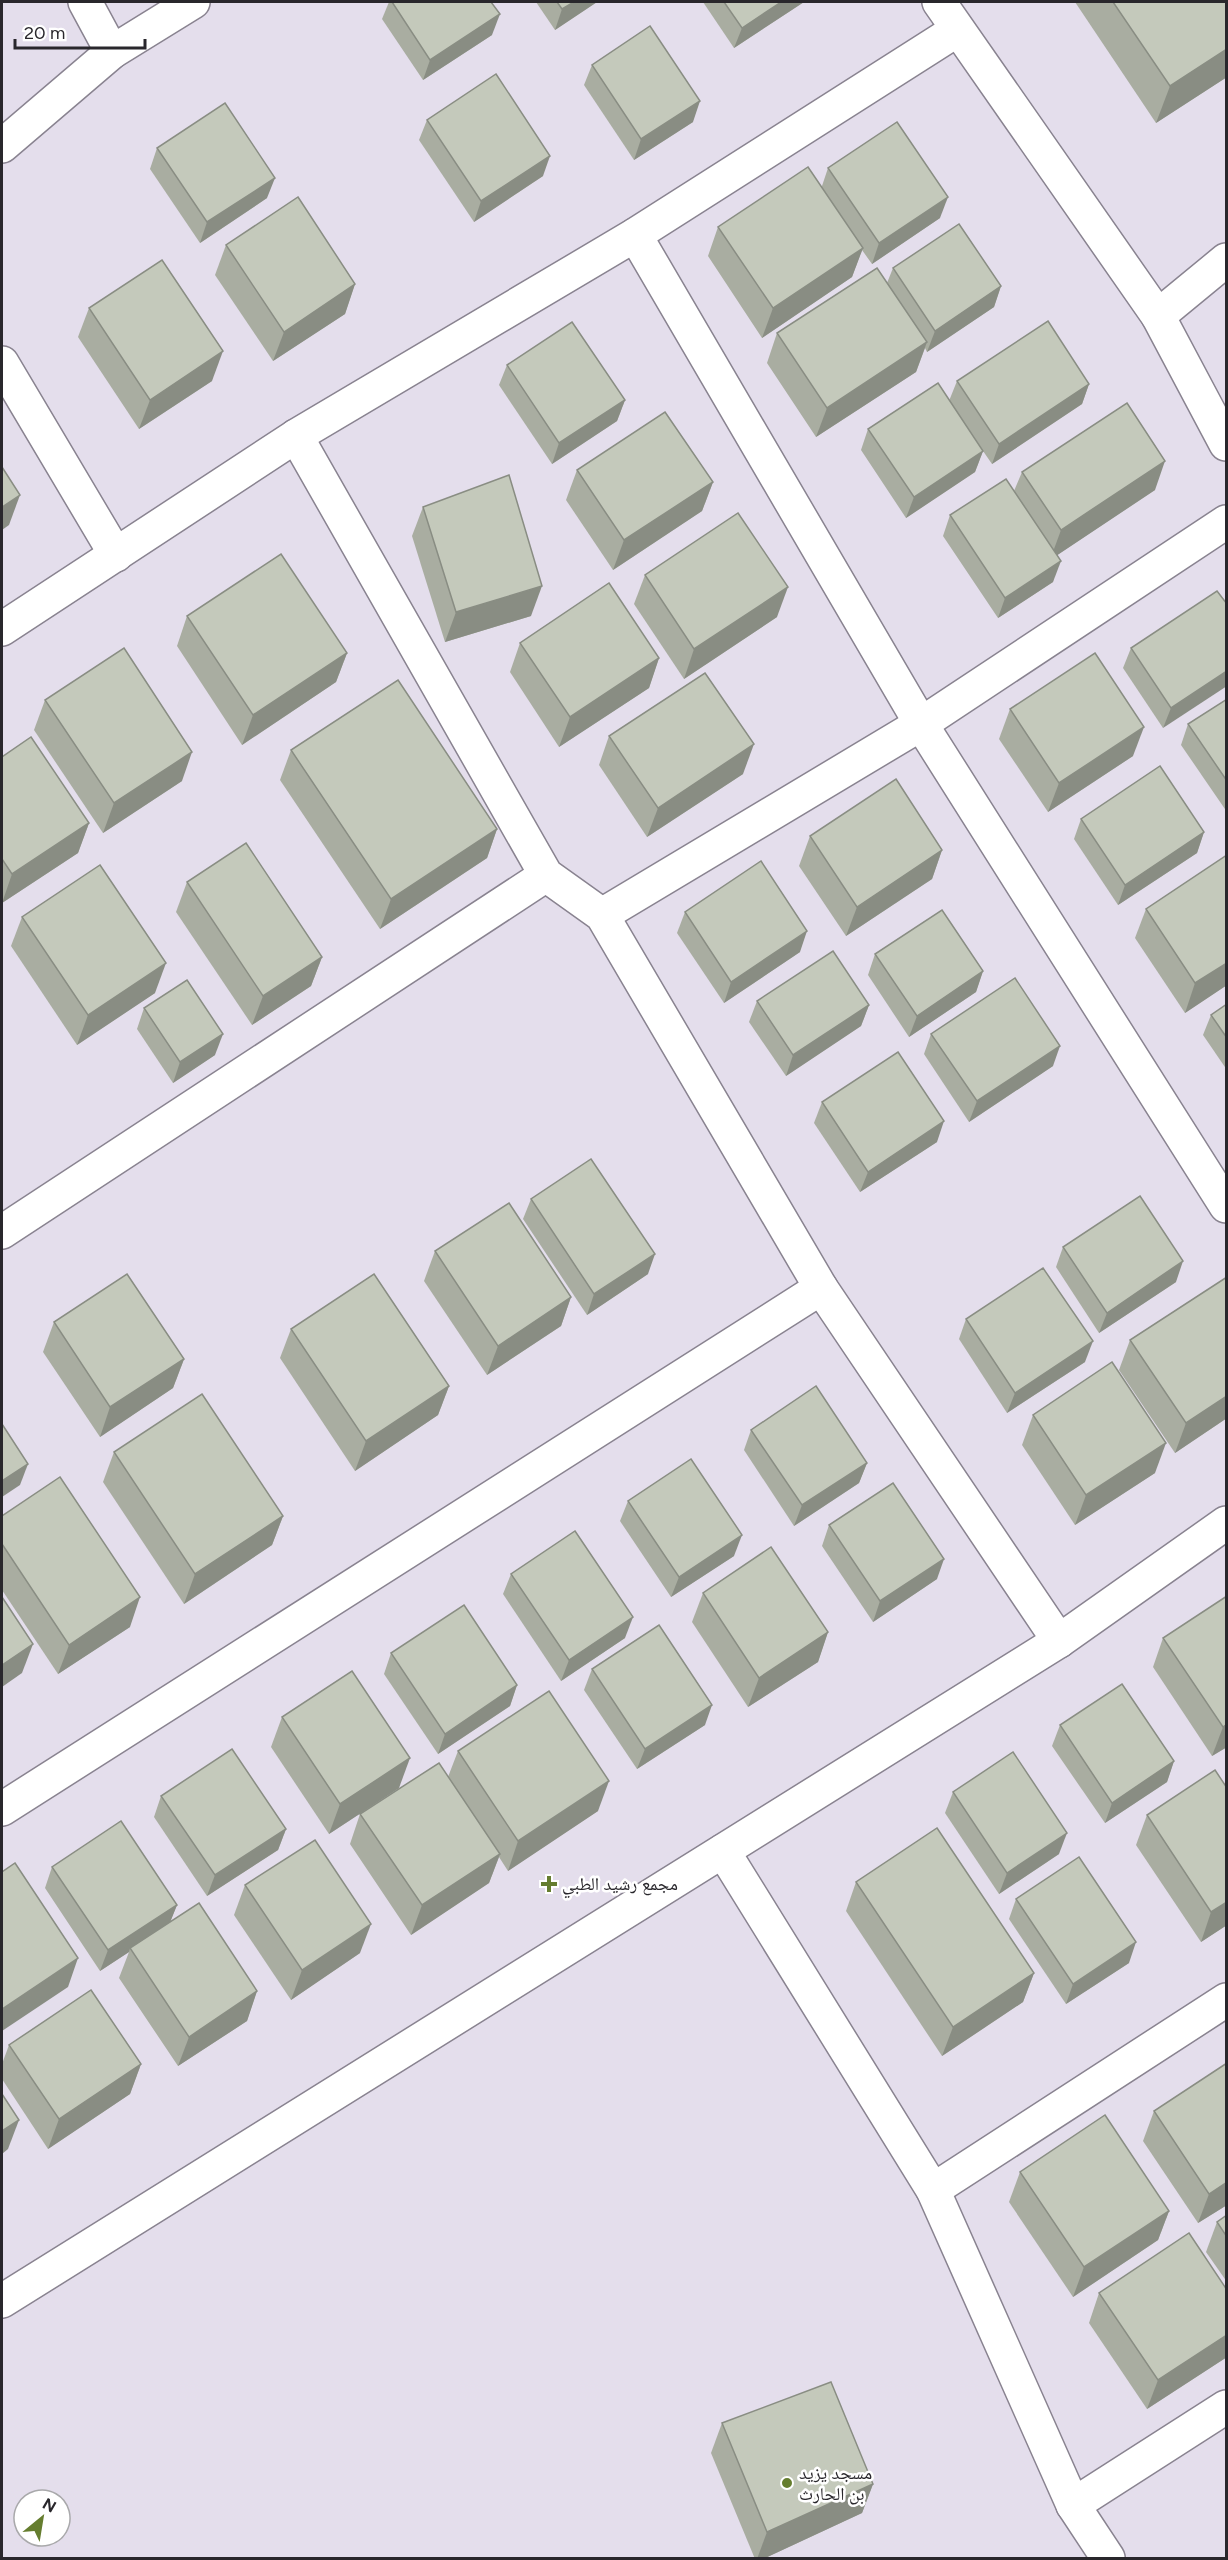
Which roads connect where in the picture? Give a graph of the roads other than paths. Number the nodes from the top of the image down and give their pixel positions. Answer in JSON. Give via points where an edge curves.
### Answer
{"nodes":[{"id":1,"x":85,"y":2,"type":"edge"},
{"id":2,"x":193,"y":2,"type":"edge"},
{"id":3,"x":939,"y":2,"type":"edge"},
{"id":4,"x":957,"y":30,"type":"junction"},
{"id":5,"x":112,"y":52,"type":"junction"},
{"id":6,"x":2,"y":146,"type":"edge"},
{"id":7,"x":635,"y":235,"type":"junction"},
{"id":8,"x":1227,"y":260,"type":"edge"},
{"id":9,"x":1158,"y":316,"type":"junction"},
{"id":10,"x":2,"y":363,"type":"edge"},
{"id":11,"x":296,"y":436,"type":"junction"},
{"id":12,"x":1227,"y":444,"type":"edge"},
{"id":13,"x":1227,"y":522,"type":"edge"},
{"id":14,"x":116,"y":555,"type":"junction"},
{"id":15,"x":2,"y":629,"type":"edge"},
{"id":16,"x":921,"y":724,"type":"junction"},
{"id":17,"x":546,"y":875,"type":"junction"},
{"id":18,"x":602,"y":915,"type":"junction"},
{"id":19,"x":1227,"y":1206,"type":"edge"},
{"id":20,"x":2,"y":1232,"type":"edge"},
{"id":21,"x":821,"y":1288,"type":"junction"},
{"id":22,"x":1227,"y":1523,"type":"edge"},
{"id":23,"x":1059,"y":1641,"type":"junction"},
{"id":24,"x":2,"y":1809,"type":"edge"},
{"id":25,"x":723,"y":1851,"type":"junction"},
{"id":26,"x":1227,"y":2000,"type":"edge"},
{"id":27,"x":933,"y":2190,"type":"junction"},
{"id":28,"x":2,"y":2301,"type":"edge"},
{"id":29,"x":1227,"y":2407,"type":"edge"},
{"id":30,"x":1073,"y":2505,"type":"junction"},
{"id":31,"x":1108,"y":2559,"type":"edge"}],
"edges":[{"from":1,"to":5,"type":"street"},
{"from":2,"to":5,"type":"street"},
{"from":3,"to":4,"type":"street"},
{"from":4,"to":7,"type":"street"},
{"from":4,"to":9,"type":"street"},
{"from":5,"to":6,"type":"street"},
{"from":7,"to":11,"type":"street"},
{"from":7,"to":16,"type":"street"},
{"from":8,"to":9,"type":"street"},
{"from":9,"to":12,"type":"street"},
{"from":10,"to":14,"type":"street"},
{"from":11,"to":14,"type":"street"},
{"from":11,"to":17,"type":"street"},
{"from":13,"to":16,"type":"street"},
{"from":14,"to":15,"type":"street"},
{"from":16,"to":18,"type":"street"},
{"from":16,"to":19,"type":"street"},
{"from":17,"to":18,"type":"street"},
{"from":17,"to":20,"type":"street"},
{"from":18,"to":21,"type":"street"},
{"from":21,"to":23,"type":"street"},
{"from":21,"to":24,"type":"street"},
{"from":22,"to":23,"type":"street"},
{"from":23,"to":25,"type":"street"},
{"from":25,"to":27,"type":"street"},
{"from":25,"to":28,"type":"street"},
{"from":26,"to":27,"type":"street"},
{"from":27,"to":30,"type":"street"},
{"from":29,"to":30,"type":"street"},
{"from":30,"to":31,"type":"street"}]}
